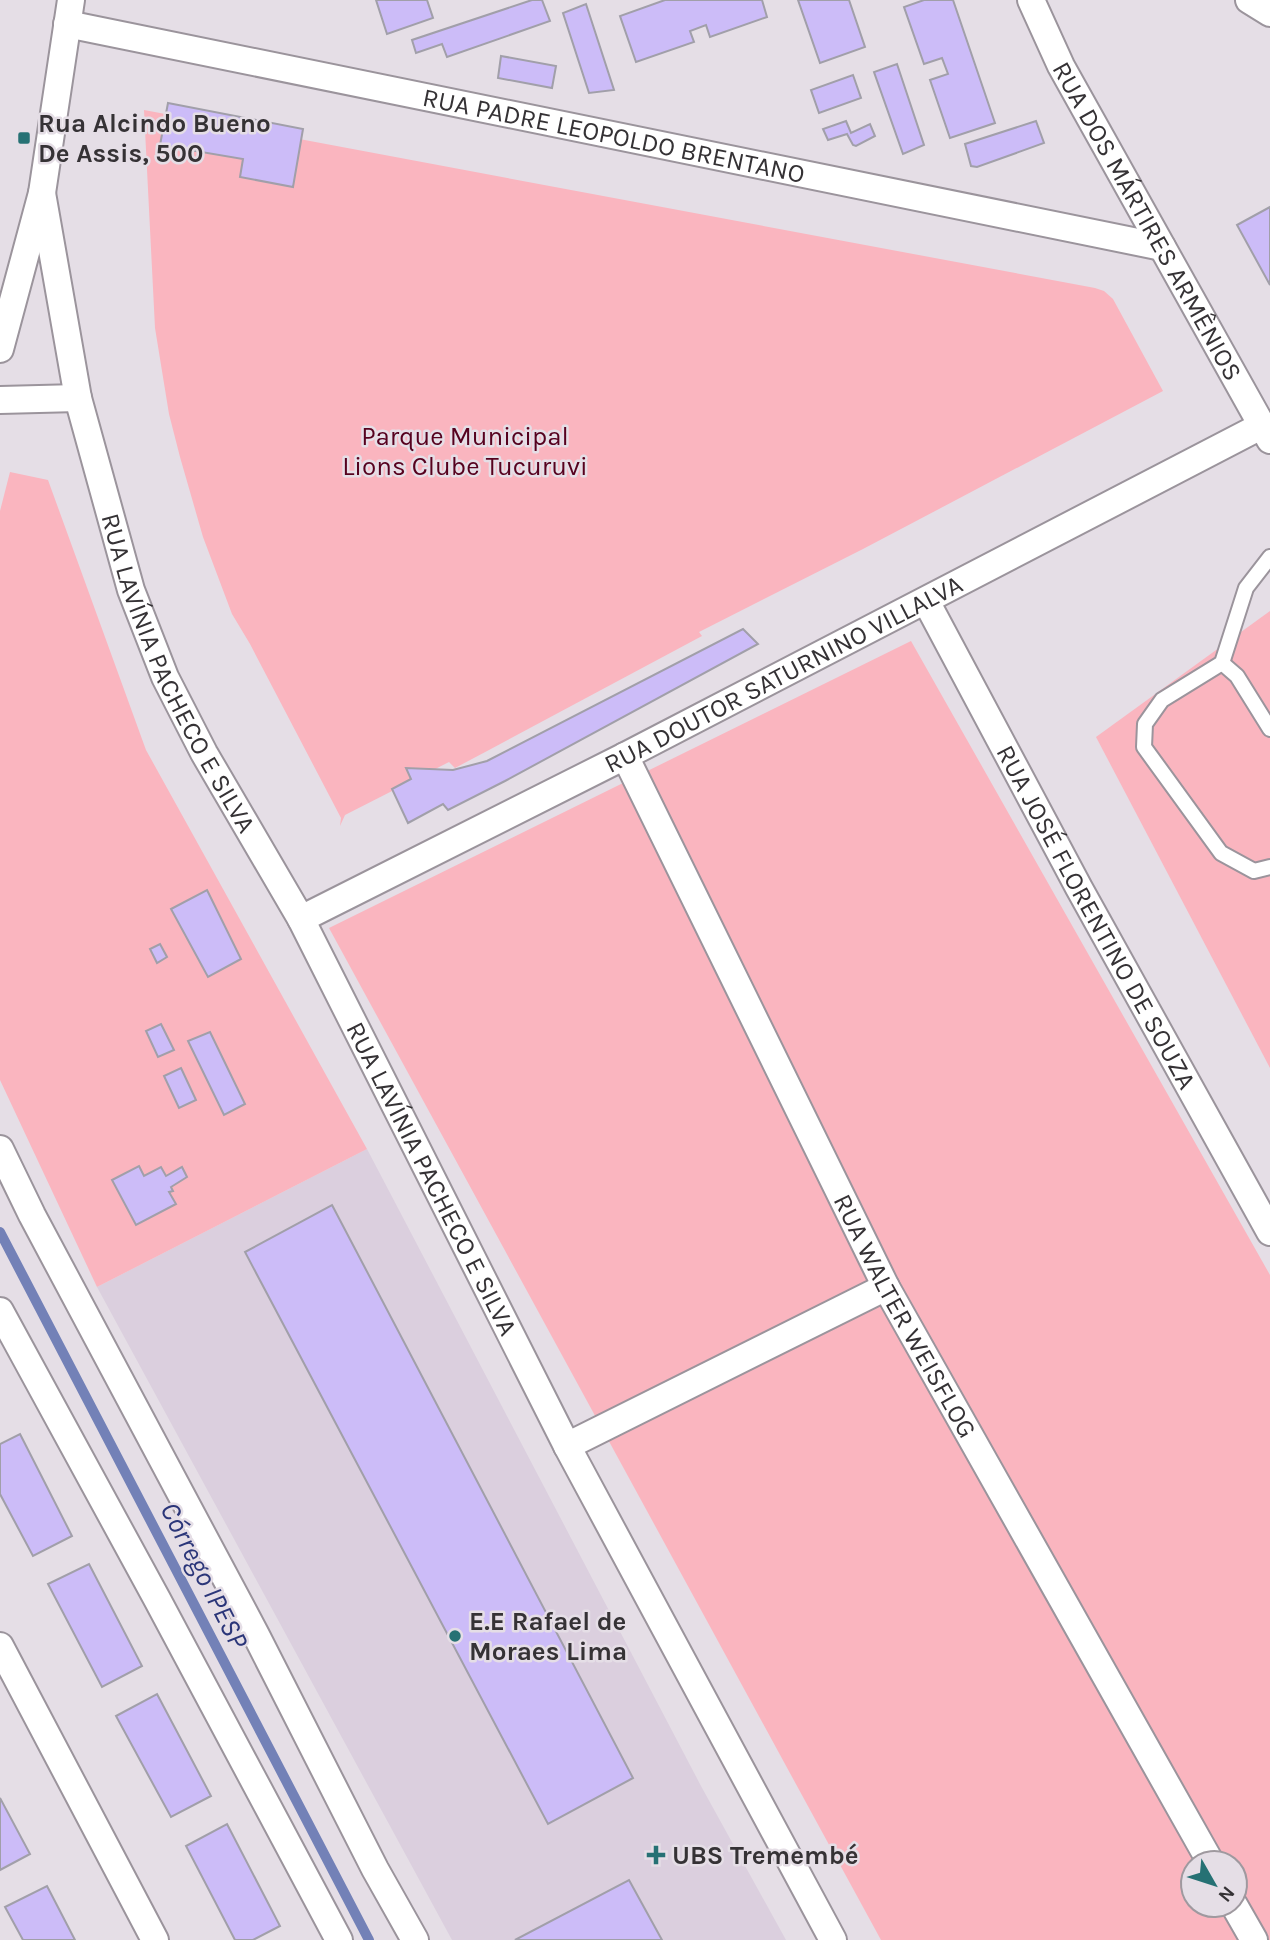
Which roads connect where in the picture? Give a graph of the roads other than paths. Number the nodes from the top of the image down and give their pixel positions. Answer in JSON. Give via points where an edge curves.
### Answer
{"nodes":[{"id":1,"x":1031,"y":0,"type":"edge"},
{"id":2,"x":1249,"y":0,"type":"edge"},
{"id":3,"x":69,"y":12,"type":"edge"},
{"id":4,"x":1270,"y":13,"type":"edge"},
{"id":5,"x":42,"y":193,"type":"junction"},
{"id":6,"x":1162,"y":247,"type":"junction"},
{"id":7,"x":0,"y":349,"type":"edge"},
{"id":8,"x":78,"y":398,"type":"junction"},
{"id":9,"x":0,"y":400,"type":"edge"},
{"id":10,"x":1266,"y":433,"type":"edge"},
{"id":11,"x":1270,"y":557,"type":"edge"},
{"id":12,"x":926,"y":601,"type":"junction"},
{"id":13,"x":1222,"y":663,"type":"junction"},
{"id":14,"x":1270,"y":729,"type":"edge"},
{"id":15,"x":625,"y":756,"type":"junction"},
{"id":16,"x":1270,"y":867,"type":"edge"},
{"id":17,"x":301,"y":919,"type":"junction"},
{"id":18,"x":0,"y":1149,"type":"edge"},
{"id":19,"x":1270,"y":1232,"type":"edge"},
{"id":20,"x":886,"y":1287,"type":"junction"},
{"id":21,"x":0,"y":1311,"type":"edge"},
{"id":22,"x":567,"y":1447,"type":"junction"},
{"id":23,"x":0,"y":1646,"type":"edge"},
{"id":24,"x":1203,"y":1849,"type":"edge"},
{"id":25,"x":1242,"y":1919,"type":"edge"},
{"id":26,"x":155,"y":1940,"type":"edge"},
{"id":27,"x":339,"y":1940,"type":"edge"},
{"id":28,"x":415,"y":1940,"type":"edge"},
{"id":29,"x":833,"y":1940,"type":"edge"},
{"id":30,"x":1254,"y":1940,"type":"edge"}],
"edges":[{"from":1,"to":6,"type":"street","name":"RUA DOS MÁRTIRES ARMÊNIOS","via":[[1061,66]]},
{"from":2,"to":4,"type":"street"},
{"from":3,"to":5,"type":"street"},
{"from":3,"to":6,"type":"street","name":"RUA PADRE LEOPOLDO BRENTANO"},
{"from":5,"to":7,"type":"street"},
{"from":5,"to":8,"type":"street","name":"RUA LAVÍNIA PACHECO E SILVA"},
{"from":6,"to":10,"type":"street","name":"RUA DOS MÁRTIRES ARMÊNIOS"},
{"from":8,"to":9,"type":"street"},
{"from":8,"to":17,"type":"street","name":"RUA LAVÍNIA PACHECO E SILVA","via":[[131,590],[165,677]]},
{"from":10,"to":12,"type":"street","name":"RUA DOUTOR SATURNINO VILLALVA"},
{"from":11,"to":13,"type":"lane","via":[[1246,588]]},
{"from":12,"to":15,"type":"street","name":"RUA DOUTOR SATURNINO VILLALVA"},
{"from":12,"to":19,"type":"street","name":"RUA JOSÉ FLORENTINO DE SOUZA"},
{"from":13,"to":14,"type":"lane","via":[[1237,676]]},
{"from":13,"to":16,"type":"lane","via":[[1162,700],[1145,724],[1144,747],[1221,853],[1254,871]]},
{"from":15,"to":17,"type":"street","name":"RUA DOUTOR SATURNINO VILLALVA"},
{"from":15,"to":20,"type":"street","name":"RUA WALTER WEISFLOG"},
{"from":17,"to":22,"type":"street","name":"RUA LAVÍNIA PACHECO E SILVA"},
{"from":18,"to":28,"type":"street"},
{"from":20,"to":22,"type":"street"},
{"from":20,"to":24,"type":"street","name":"RUA WALTER WEISFLOG"},
{"from":21,"to":27,"type":"street"},
{"from":22,"to":29,"type":"street","name":"RUA LAVÍNIA PACHECO E SILVA"},
{"from":23,"to":26,"type":"street"},
{"from":25,"to":30,"type":"street"}]}
